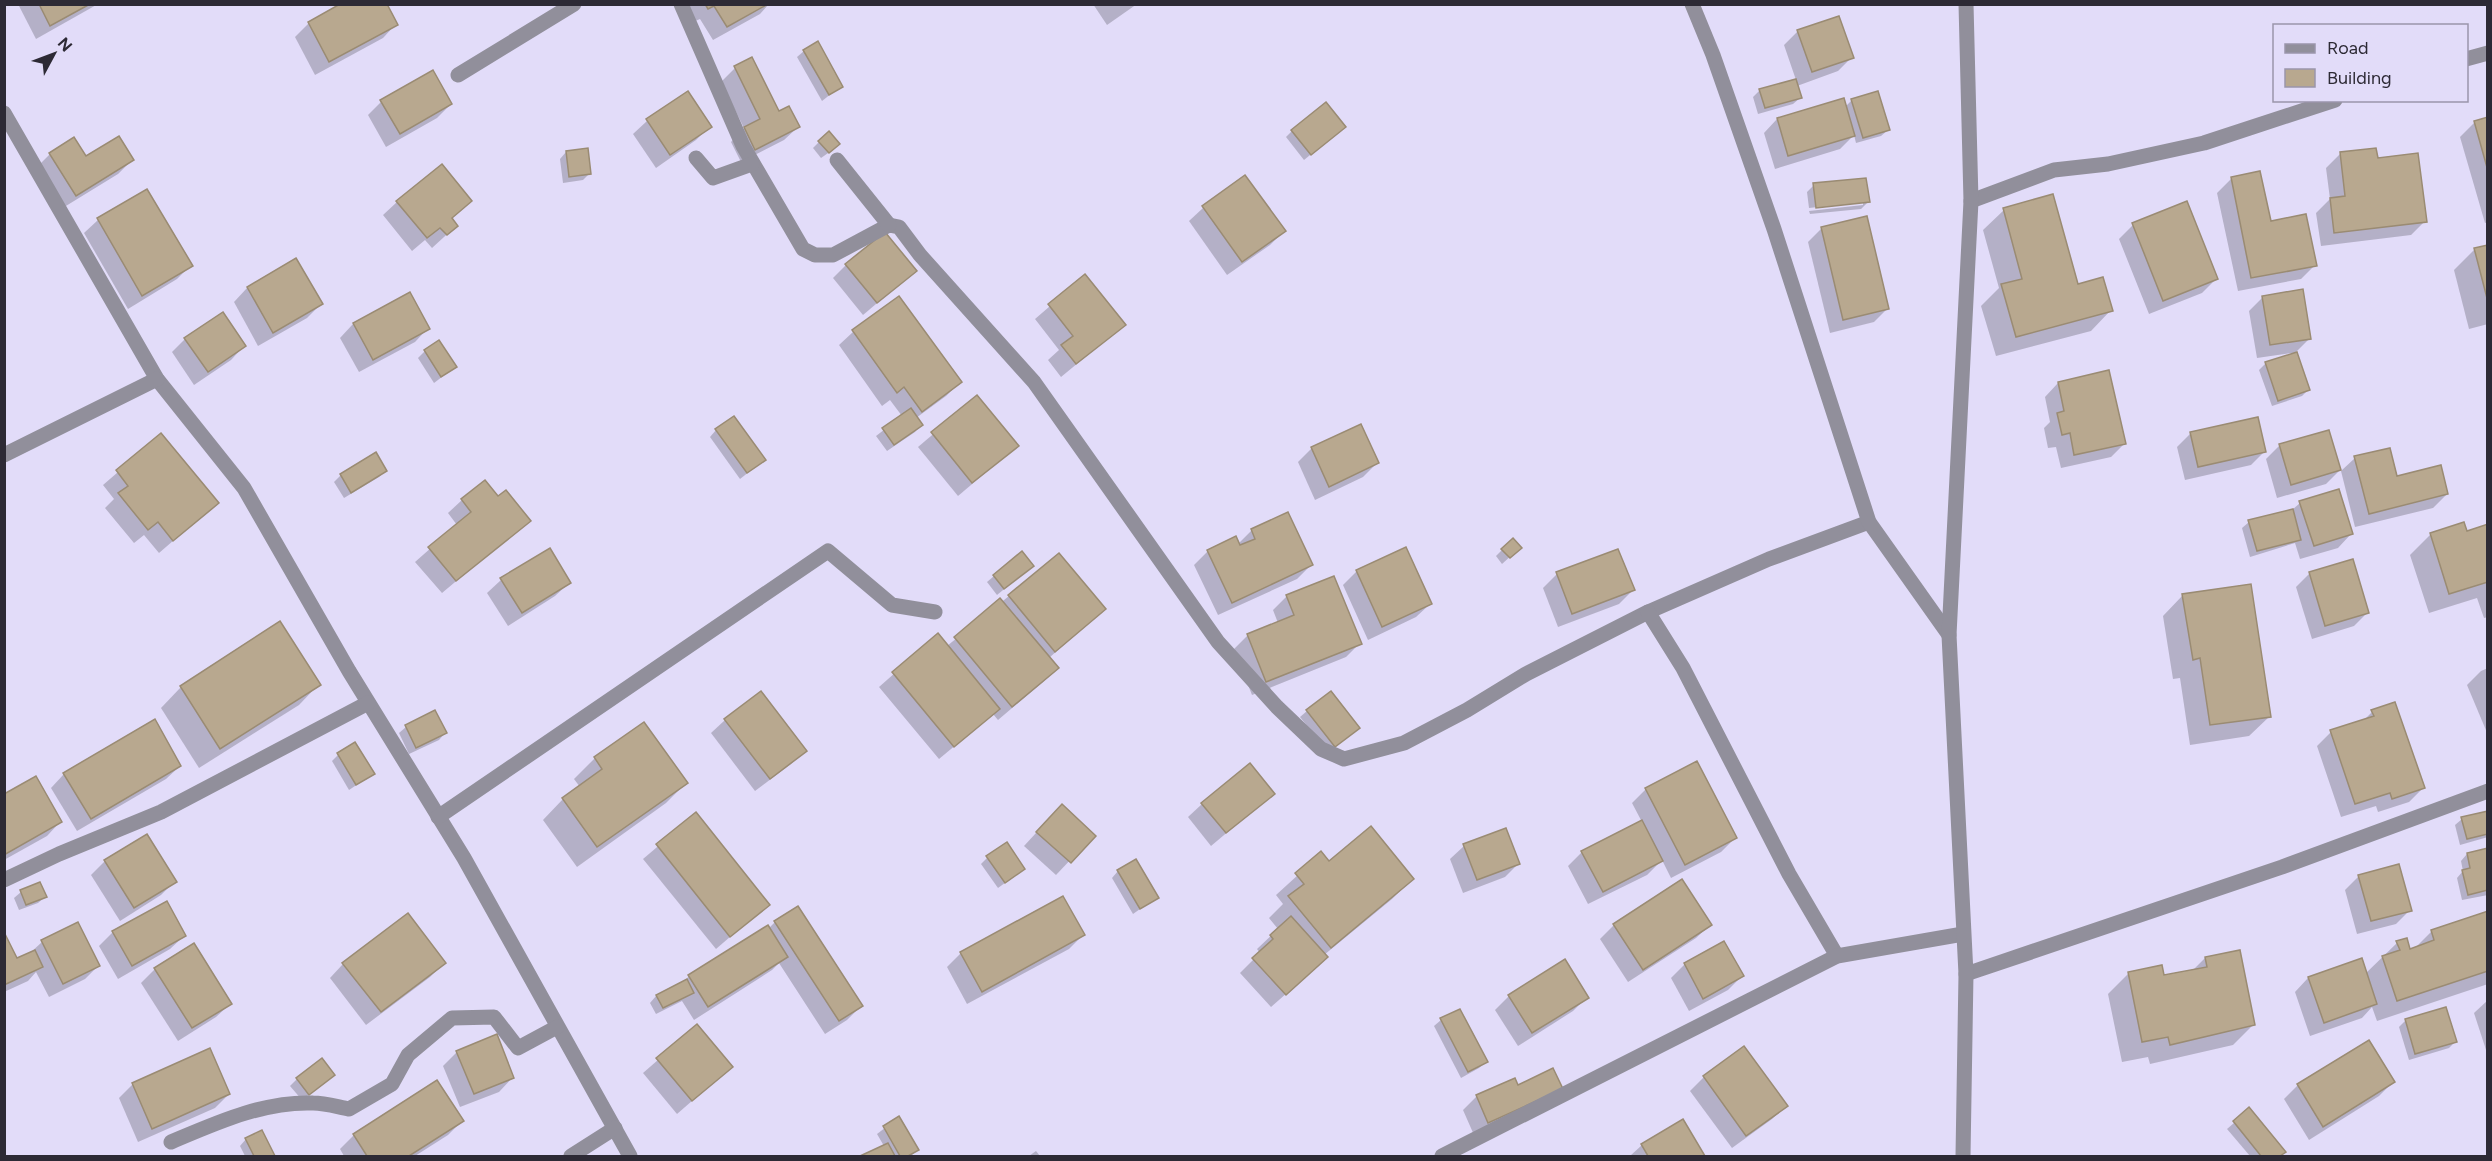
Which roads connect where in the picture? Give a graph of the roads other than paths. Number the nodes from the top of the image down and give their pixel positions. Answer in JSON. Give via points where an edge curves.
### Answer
{"nodes":[{"id":1,"x":574,"y":4,"type":"edge"},
{"id":2,"x":681,"y":4,"type":"edge"},
{"id":3,"x":1692,"y":4,"type":"edge"},
{"id":4,"x":1966,"y":4,"type":"edge"},
{"id":5,"x":2487,"y":53,"type":"edge"},
{"id":6,"x":2468,"y":58,"type":"edge"},
{"id":7,"x":458,"y":75,"type":"dead end"},
{"id":8,"x":2329,"y":102,"type":"edge"},
{"id":9,"x":4,"y":113,"type":"edge"},
{"id":10,"x":696,"y":158,"type":"dead end"},
{"id":11,"x":837,"y":160,"type":"dead end"},
{"id":12,"x":752,"y":164,"type":"junction"},
{"id":13,"x":1971,"y":201,"type":"junction"},
{"id":14,"x":890,"y":225,"type":"junction"},
{"id":15,"x":157,"y":379,"type":"junction"},
{"id":16,"x":4,"y":455,"type":"edge"},
{"id":17,"x":1869,"y":522,"type":"junction"},
{"id":18,"x":935,"y":612,"type":"dead end"},
{"id":19,"x":1648,"y":612,"type":"junction"},
{"id":20,"x":1949,"y":635,"type":"junction"},
{"id":21,"x":368,"y":703,"type":"junction"},
{"id":22,"x":2487,"y":791,"type":"edge"},
{"id":23,"x":438,"y":817,"type":"junction"},
{"id":24,"x":4,"y":880,"type":"edge"},
{"id":25,"x":1964,"y":934,"type":"junction"},
{"id":26,"x":1837,"y":956,"type":"junction"},
{"id":27,"x":1966,"y":974,"type":"junction"},
{"id":28,"x":557,"y":1027,"type":"junction"},
{"id":29,"x":615,"y":1128,"type":"junction"},
{"id":30,"x":171,"y":1142,"type":"dead end"},
{"id":31,"x":571,"y":1156,"type":"edge"},
{"id":32,"x":630,"y":1156,"type":"edge"},
{"id":33,"x":1442,"y":1156,"type":"edge"},
{"id":34,"x":1963,"y":1156,"type":"edge"}],
"edges":[{"from":1,"to":7,"type":"street"},
{"from":2,"to":12,"type":"street"},
{"from":3,"to":17,"type":"street","via":[[1774,229]]},
{"from":4,"to":13,"type":"street"},
{"from":5,"to":6,"type":"street"},
{"from":8,"to":13,"type":"street","via":[[2204,143],[2108,164],[2054,170]]},
{"from":9,"to":15,"type":"street"},
{"from":10,"to":12,"type":"street","via":[[713,178]]},
{"from":11,"to":14,"type":"street"},
{"from":12,"to":14,"type":"street","via":[[802,249],[815,255],[833,255]]},
{"from":13,"to":20,"type":"street"},
{"from":14,"to":19,"type":"street","via":[[899,227],[1034,382],[1218,642],[1321,749],[1344,759],[1404,743],[1526,674]]},
{"from":15,"to":16,"type":"street"},
{"from":15,"to":21,"type":"street","via":[[244,488]]},
{"from":17,"to":19,"type":"street","via":[[1769,558]]},
{"from":17,"to":20,"type":"street"},
{"from":18,"to":23,"type":"street","via":[[892,605],[828,550]]},
{"from":19,"to":26,"type":"street","via":[[1683,668],[1789,874]]},
{"from":20,"to":25,"type":"street"},
{"from":21,"to":23,"type":"street"},
{"from":21,"to":24,"type":"street","via":[[161,812]]},
{"from":22,"to":27,"type":"street","via":[[2282,867]]},
{"from":23,"to":28,"type":"street"},
{"from":25,"to":26,"type":"street"},
{"from":25,"to":27,"type":"street"},
{"from":26,"to":33,"type":"street"},
{"from":27,"to":34,"type":"street"},
{"from":28,"to":29,"type":"street"},
{"from":28,"to":30,"type":"street","via":[[518,1048],[494,1017],[452,1018],[408,1055],[392,1084],[349,1109],[314,1103],[273,1105]]},
{"from":29,"to":31,"type":"street"},
{"from":29,"to":32,"type":"street"}]}
